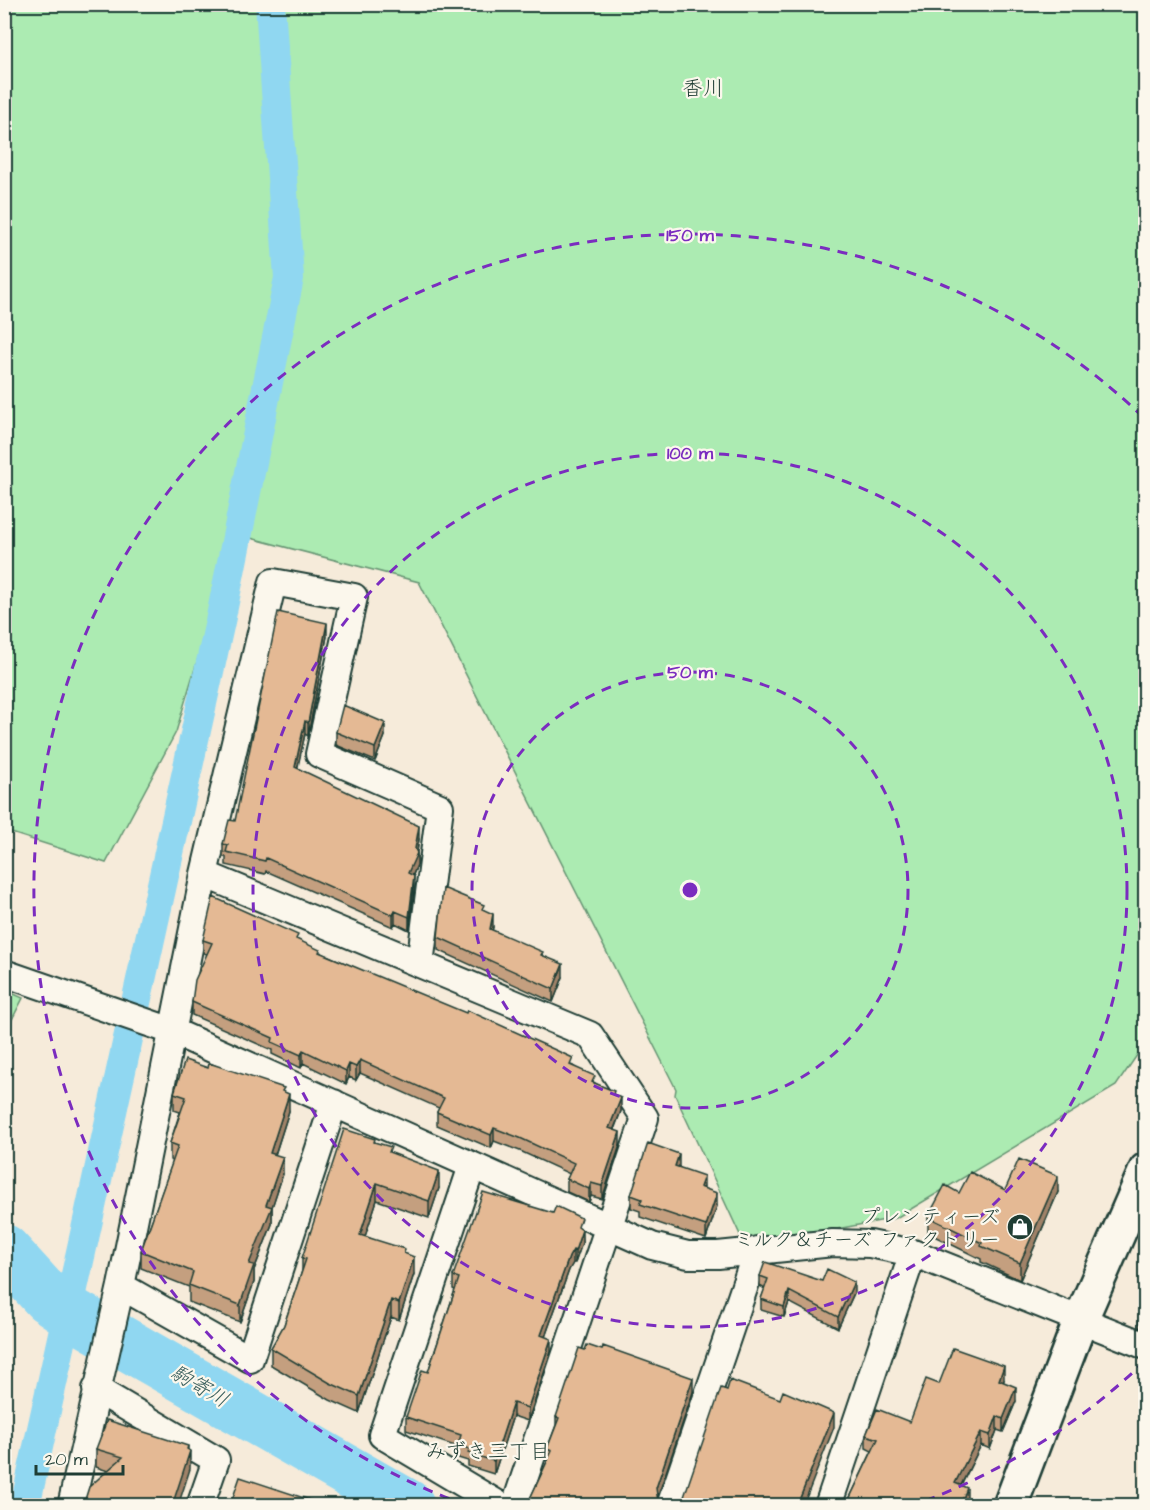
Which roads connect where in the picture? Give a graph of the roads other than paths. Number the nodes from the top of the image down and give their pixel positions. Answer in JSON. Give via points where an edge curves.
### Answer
{"nodes":[{"id":1,"x":204,"y":874,"type":"junction"},
{"id":2,"x":420,"y":964,"type":"junction"},
{"id":3,"x":4,"y":973,"type":"edge"},
{"id":4,"x":172,"y":1031,"type":"junction"},
{"id":5,"x":334,"y":1103,"type":"junction"},
{"id":6,"x":472,"y":1166,"type":"junction"},
{"id":7,"x":1146,"y":1170,"type":"edge"},
{"id":8,"x":608,"y":1228,"type":"junction"},
{"id":9,"x":757,"y":1250,"type":"junction"},
{"id":10,"x":913,"y":1253,"type":"junction"},
{"id":11,"x":121,"y":1286,"type":"junction"},
{"id":12,"x":1081,"y":1319,"type":"junction"},
{"id":13,"x":1146,"y":1346,"type":"edge"},
{"id":14,"x":99,"y":1376,"type":"junction"},
{"id":15,"x":71,"y":1506,"type":"edge"},
{"id":16,"x":200,"y":1506,"type":"edge"},
{"id":17,"x":501,"y":1506,"type":"edge"},
{"id":18,"x":515,"y":1506,"type":"edge"},
{"id":19,"x":670,"y":1506,"type":"edge"},
{"id":20,"x":828,"y":1506,"type":"edge"},
{"id":21,"x":1010,"y":1506,"type":"edge"}],
"edges":[{"from":1,"to":2,"type":"street"},
{"from":1,"to":2,"type":"street","via":[[273,582],[354,597],[319,754],[440,807]]},
{"from":1,"to":4,"type":"street"},
{"from":2,"to":8,"type":"street","via":[[590,1035],[645,1118]]},
{"from":3,"to":4,"type":"street"},
{"from":4,"to":5,"type":"street"},
{"from":4,"to":11,"type":"street"},
{"from":5,"to":6,"type":"street"},
{"from":5,"to":11,"type":"street","via":[[250,1359]]},
{"from":6,"to":8,"type":"street"},
{"from":6,"to":17,"type":"street","via":[[382,1435]]},
{"from":7,"to":12,"type":"street"},
{"from":8,"to":9,"type":"street","via":[[688,1255]]},
{"from":8,"to":18,"type":"street"},
{"from":9,"to":10,"type":"street","via":[[870,1244]]},
{"from":9,"to":19,"type":"street"},
{"from":10,"to":12,"type":"street"},
{"from":10,"to":20,"type":"street"},
{"from":11,"to":14,"type":"street"},
{"from":12,"to":13,"type":"street"},
{"from":12,"to":21,"type":"street"},
{"from":14,"to":15,"type":"street"},
{"from":14,"to":16,"type":"street","via":[[216,1460]]}]}
